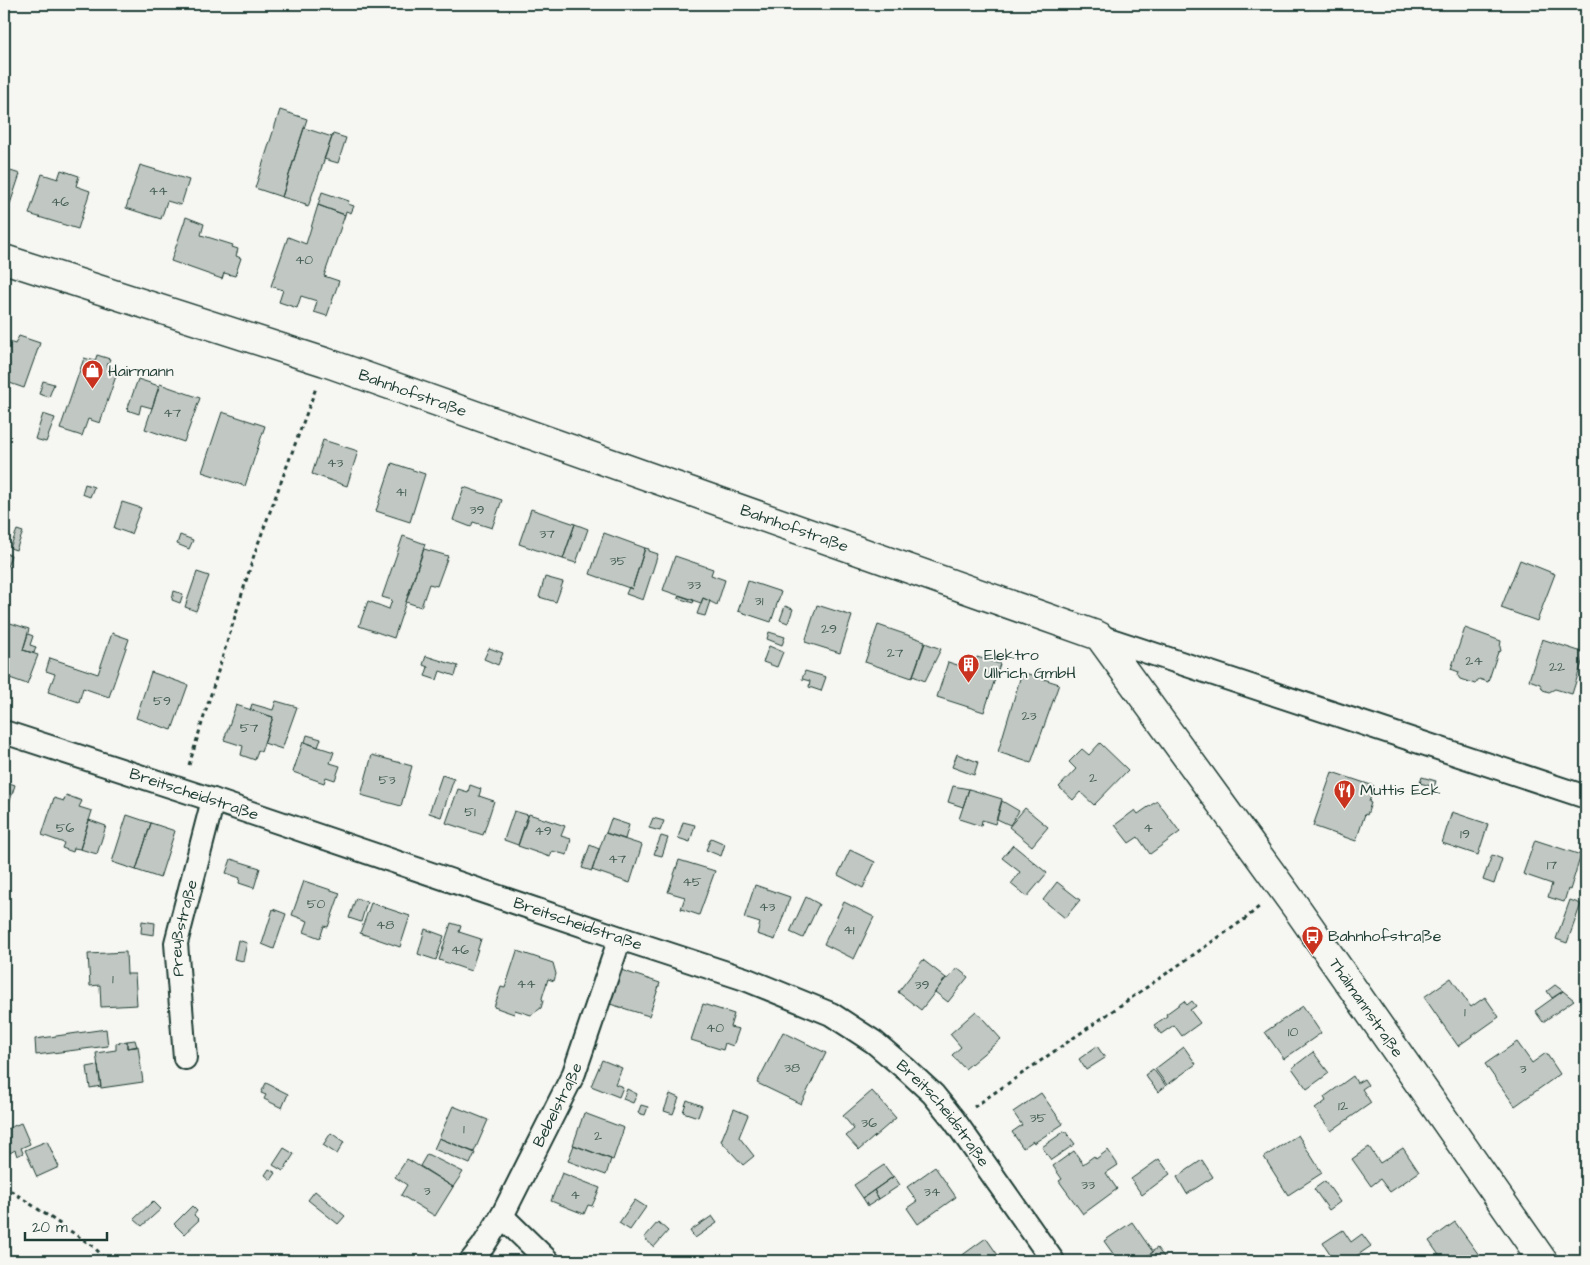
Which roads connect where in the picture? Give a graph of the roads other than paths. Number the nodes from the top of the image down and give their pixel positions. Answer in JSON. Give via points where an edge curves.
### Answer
{"nodes":[{"id":1,"x":4,"y":259,"type":"edge"},
{"id":2,"x":1099,"y":636,"type":"junction"},
{"id":3,"x":4,"y":732,"type":"edge"},
{"id":4,"x":1586,"y":797,"type":"edge"},
{"id":5,"x":213,"y":800,"type":"junction"},
{"id":6,"x":620,"y":938,"type":"junction"},
{"id":7,"x":186,"y":1058,"type":"dead end"},
{"id":8,"x":502,"y":1216,"type":"junction"},
{"id":9,"x":471,"y":1261,"type":"edge"},
{"id":10,"x":548,"y":1261,"type":"edge"},
{"id":11,"x":1053,"y":1261,"type":"edge"},
{"id":12,"x":1543,"y":1261,"type":"edge"}],
"edges":[{"from":1,"to":2,"type":"main road","name":"Bahnhofstraße","via":[[325,362]]},
{"from":2,"to":4,"type":"street","name":"Bahnhofstraße"},
{"from":2,"to":12,"type":"main road","name":"Thälmannstraße"},
{"from":3,"to":5,"type":"street","name":"Breitscheidstraße"},
{"from":5,"to":6,"type":"street","name":"Breitscheidstraße"},
{"from":5,"to":7,"type":"street","name":"Preußstraße","via":[[176,943]]},
{"from":6,"to":8,"type":"street","name":"Bebelstraße","via":[[574,1073]]},
{"from":6,"to":11,"type":"street","name":"Breitscheidstraße","via":[[745,979],[831,1014],[874,1042],[933,1094]]},
{"from":8,"to":9,"type":"street","name":"Bebelstraße"},
{"from":8,"to":10,"type":"street"}]}
